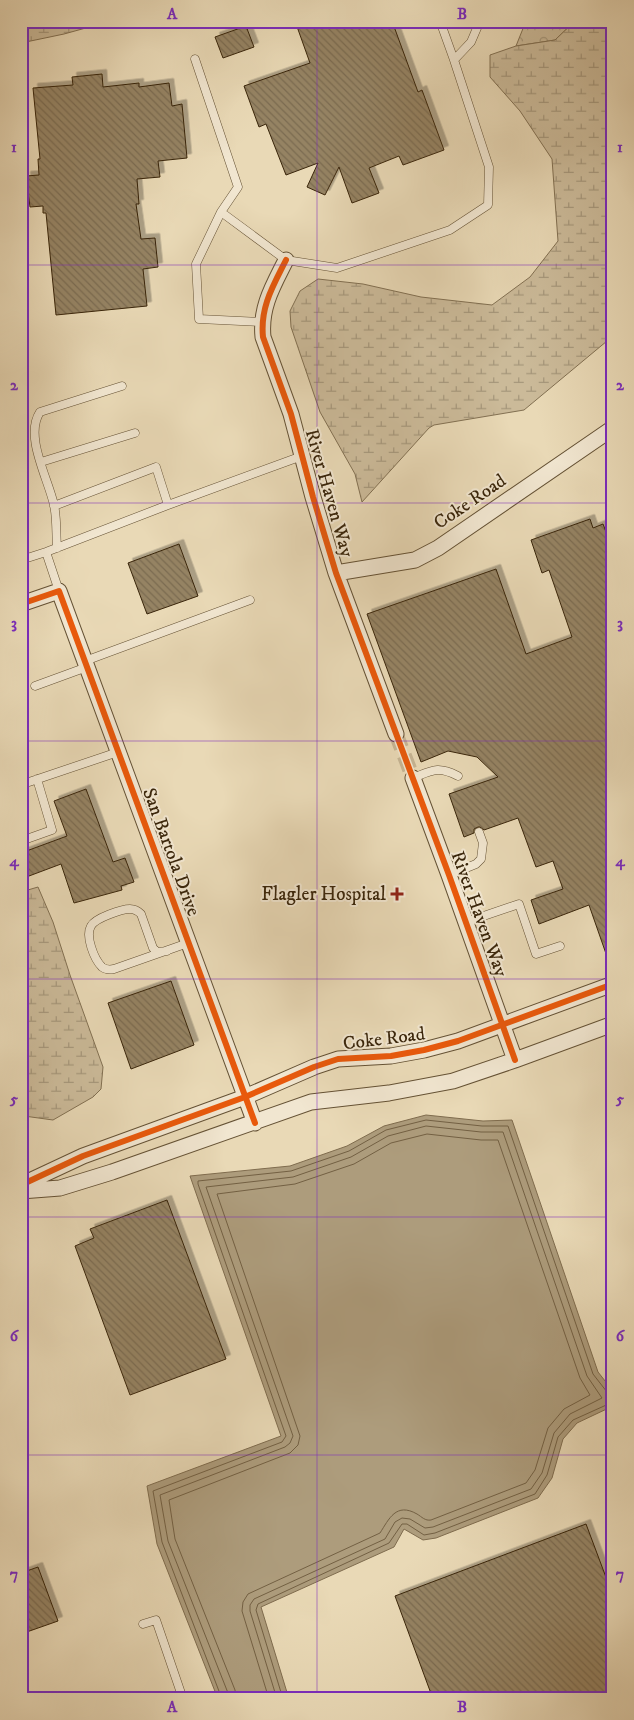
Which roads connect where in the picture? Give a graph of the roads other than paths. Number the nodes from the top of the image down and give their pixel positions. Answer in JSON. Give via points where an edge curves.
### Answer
{"nodes":[{"id":1,"x":440,"y":21,"type":"edge"},
{"id":2,"x":480,"y":21,"type":"edge"},
{"id":3,"x":194,"y":59,"type":"dead end"},
{"id":4,"x":454,"y":60,"type":"junction"},
{"id":5,"x":221,"y":212,"type":"junction"},
{"id":6,"x":286,"y":260,"type":"junction"},
{"id":7,"x":263,"y":322,"type":"junction"},
{"id":8,"x":122,"y":386,"type":"dead end"},
{"id":9,"x":613,"y":428,"type":"edge"},
{"id":10,"x":135,"y":433,"type":"dead end"},
{"id":11,"x":302,"y":456,"type":"junction"},
{"id":12,"x":41,"y":462,"type":"junction"},
{"id":13,"x":168,"y":505,"type":"junction"},
{"id":14,"x":54,"y":506,"type":"junction"},
{"id":15,"x":57,"y":548,"type":"junction"},
{"id":16,"x":46,"y":552,"type":"junction"},
{"id":17,"x":21,"y":560,"type":"edge"},
{"id":18,"x":336,"y":573,"type":"junction"},
{"id":19,"x":59,"y":591,"type":"junction"},
{"id":20,"x":250,"y":600,"type":"dead end"},
{"id":21,"x":21,"y":604,"type":"edge"},
{"id":22,"x":86,"y":664,"type":"junction"},
{"id":23,"x":35,"y":686,"type":"dead end"},
{"id":24,"x":396,"y":734,"type":"tunnel mouth"},
{"id":25,"x":118,"y":752,"type":"junction"},
{"id":26,"x":458,"y":776,"type":"dead end"},
{"id":27,"x":413,"y":778,"type":"joint"},
{"id":28,"x":37,"y":780,"type":"junction"},
{"id":29,"x":21,"y":783,"type":"edge"},
{"id":30,"x":479,"y":832,"type":"dead end"},
{"id":31,"x":21,"y":841,"type":"edge"},
{"id":32,"x":449,"y":874,"type":"junction"},
{"id":33,"x":466,"y":922,"type":"junction"},
{"id":34,"x":188,"y":943,"type":"junction"},
{"id":35,"x":560,"y":946,"type":"dead end"},
{"id":36,"x":167,"y":951,"type":"junction"},
{"id":37,"x":613,"y":984,"type":"edge"},
{"id":38,"x":503,"y":1024,"type":"junction"},
{"id":39,"x":613,"y":1024,"type":"edge"},
{"id":40,"x":515,"y":1060,"type":"junction"},
{"id":41,"x":245,"y":1098,"type":"junction"},
{"id":42,"x":254,"y":1123,"type":"junction"},
{"id":43,"x":21,"y":1185,"type":"edge"},
{"id":44,"x":21,"y":1191,"type":"edge"},
{"id":45,"x":143,"y":1624,"type":"dead end"},
{"id":46,"x":183,"y":1699,"type":"edge"}],
"edges":[{"from":1,"to":4,"type":"lane"},
{"from":2,"to":4,"type":"lane","via":[[471,42]]},
{"from":3,"to":5,"type":"lane","via":[[238,187]]},
{"from":4,"to":6,"type":"lane","via":[[489,167],[488,205],[450,230],[337,268]]},
{"from":5,"to":6,"type":"lane"},
{"from":5,"to":7,"type":"lane","via":[[196,264],[199,319]]},
{"from":6,"to":7,"type":"street","name":"River Haven Way","via":[[266,302]]},
{"from":7,"to":11,"type":"street","name":"River Haven Way","via":[[264,337]]},
{"from":8,"to":12,"type":"lane","via":[[40,412],[34,436]]},
{"from":9,"to":18,"type":"street","name":"Coke Road","via":[[438,548],[415,560]]},
{"from":10,"to":12,"type":"lane"},
{"from":11,"to":13,"type":"lane"},
{"from":11,"to":18,"type":"street","name":"River Haven Way"},
{"from":12,"to":14,"type":"lane"},
{"from":13,"to":14,"type":"lane","via":[[156,467]]},
{"from":13,"to":15,"type":"lane"},
{"from":14,"to":15,"type":"lane"},
{"from":15,"to":16,"type":"lane"},
{"from":16,"to":17,"type":"lane"},
{"from":16,"to":19,"type":"lane"},
{"from":18,"to":24,"type":"street","name":"River Haven Way"},
{"from":19,"to":21,"type":"street"},
{"from":19,"to":22,"type":"street","name":"San Bartola Drive"},
{"from":20,"to":22,"type":"lane"},
{"from":22,"to":23,"type":"lane"},
{"from":22,"to":25,"type":"street","name":"San Bartola Drive"},
{"from":25,"to":28,"type":"lane"},
{"from":25,"to":34,"type":"street","name":"San Bartola Drive"},
{"from":26,"to":27,"type":"lane","via":[[446,770],[433,770]]},
{"from":27,"to":32,"type":"street","name":"River Haven Way"},
{"from":28,"to":29,"type":"lane"},
{"from":28,"to":31,"type":"lane","via":[[52,830]]},
{"from":30,"to":32,"type":"lane","via":[[483,843],[481,859]]},
{"from":32,"to":33,"type":"street","name":"River Haven Way"},
{"from":33,"to":35,"type":"lane","via":[[519,904],[536,954]]},
{"from":33,"to":38,"type":"street","name":"River Haven Way"},
{"from":34,"to":36,"type":"lane"},
{"from":34,"to":41,"type":"street","name":"San Bartola Drive"},
{"from":36,"to":36,"type":"lane","via":[[157,952],[153,948],[140,914],[132,909],[96,921],[89,931],[96,958],[108,970]]},
{"from":37,"to":38,"type":"street","name":"Coke Road"},
{"from":38,"to":40,"type":"street","name":"River Haven Way"},
{"from":38,"to":41,"type":"street","name":"Coke Road","via":[[424,1050],[391,1056],[338,1059]]},
{"from":39,"to":40,"type":"street"},
{"from":40,"to":42,"type":"street","via":[[434,1085],[311,1102]]},
{"from":41,"to":42,"type":"street","name":"San Bartola Drive"},
{"from":41,"to":43,"type":"street","name":"Coke Road","via":[[83,1156]]},
{"from":42,"to":44,"type":"street","via":[[60,1188]]},
{"from":45,"to":46,"type":"lane","via":[[156,1620]]}]}
